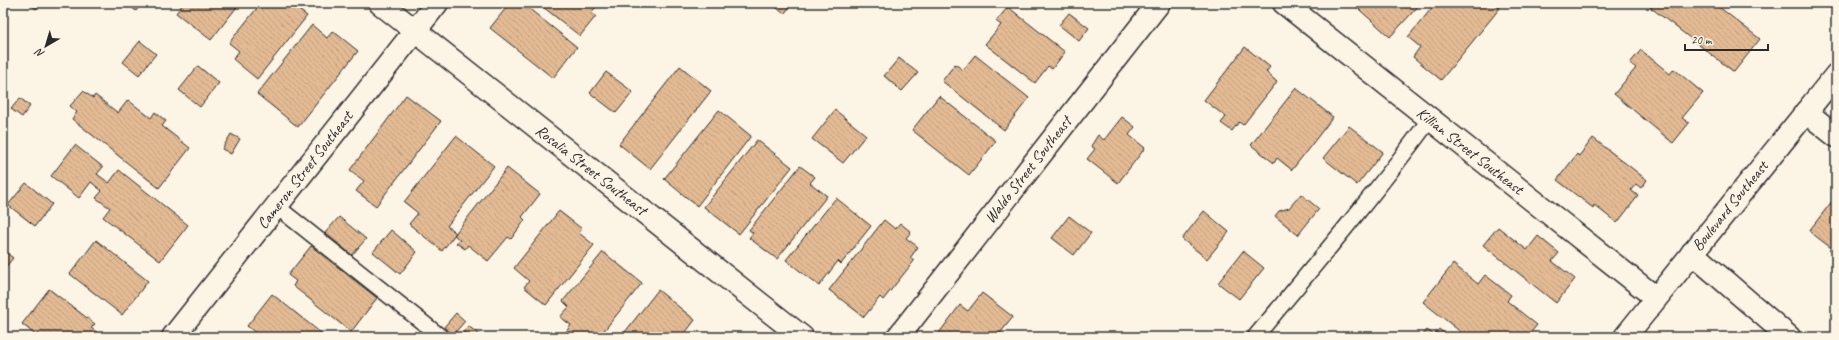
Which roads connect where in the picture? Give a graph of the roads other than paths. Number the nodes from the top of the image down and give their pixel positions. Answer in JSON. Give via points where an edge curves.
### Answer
{"nodes":[{"id":1,"x":380,"y":3,"type":"edge"},
{"id":2,"x":437,"y":3,"type":"edge"},
{"id":3,"x":1159,"y":3,"type":"edge"},
{"id":4,"x":1284,"y":3,"type":"edge"},
{"id":5,"x":415,"y":30,"type":"junction"},
{"id":6,"x":1836,"y":75,"type":"edge"},
{"id":7,"x":1806,"y":112,"type":"junction"},
{"id":8,"x":1430,"y":119,"type":"junction"},
{"id":9,"x":1836,"y":136,"type":"edge"},
{"id":10,"x":276,"y":206,"type":"junction"},
{"id":11,"x":1692,"y":253,"type":"junction"},
{"id":12,"x":1656,"y":298,"type":"junction"},
{"id":13,"x":173,"y":337,"type":"edge"},
{"id":14,"x":441,"y":337,"type":"edge"},
{"id":15,"x":802,"y":337,"type":"edge"},
{"id":16,"x":898,"y":337,"type":"edge"},
{"id":17,"x":1255,"y":337,"type":"edge"},
{"id":18,"x":1625,"y":337,"type":"edge"},
{"id":19,"x":1789,"y":337,"type":"edge"}],
"edges":[{"from":1,"to":5,"type":"street","name":"Rosalia Street Southeast"},
{"from":2,"to":5,"type":"street","name":"Cameron Street Southeast"},
{"from":3,"to":16,"type":"street","name":"Waldo Street Southeast"},
{"from":4,"to":8,"type":"street","name":"Killian Street Southeast"},
{"from":5,"to":10,"type":"street","name":"Cameron Street Southeast"},
{"from":5,"to":15,"type":"street","name":"Rosalia Street Southeast"},
{"from":6,"to":7,"type":"street","name":"Boulevard Southeast"},
{"from":7,"to":9,"type":"street"},
{"from":7,"to":11,"type":"street","name":"Boulevard Southeast"},
{"from":8,"to":12,"type":"street","name":"Killian Street Southeast"},
{"from":8,"to":17,"type":"lane","via":[[1360,211]]},
{"from":10,"to":13,"type":"street","name":"Cameron Street Southeast"},
{"from":10,"to":14,"type":"lane"},
{"from":11,"to":12,"type":"street","name":"Boulevard Southeast"},
{"from":11,"to":19,"type":"street"},
{"from":12,"to":18,"type":"street","name":"Boulevard Southeast"}]}
